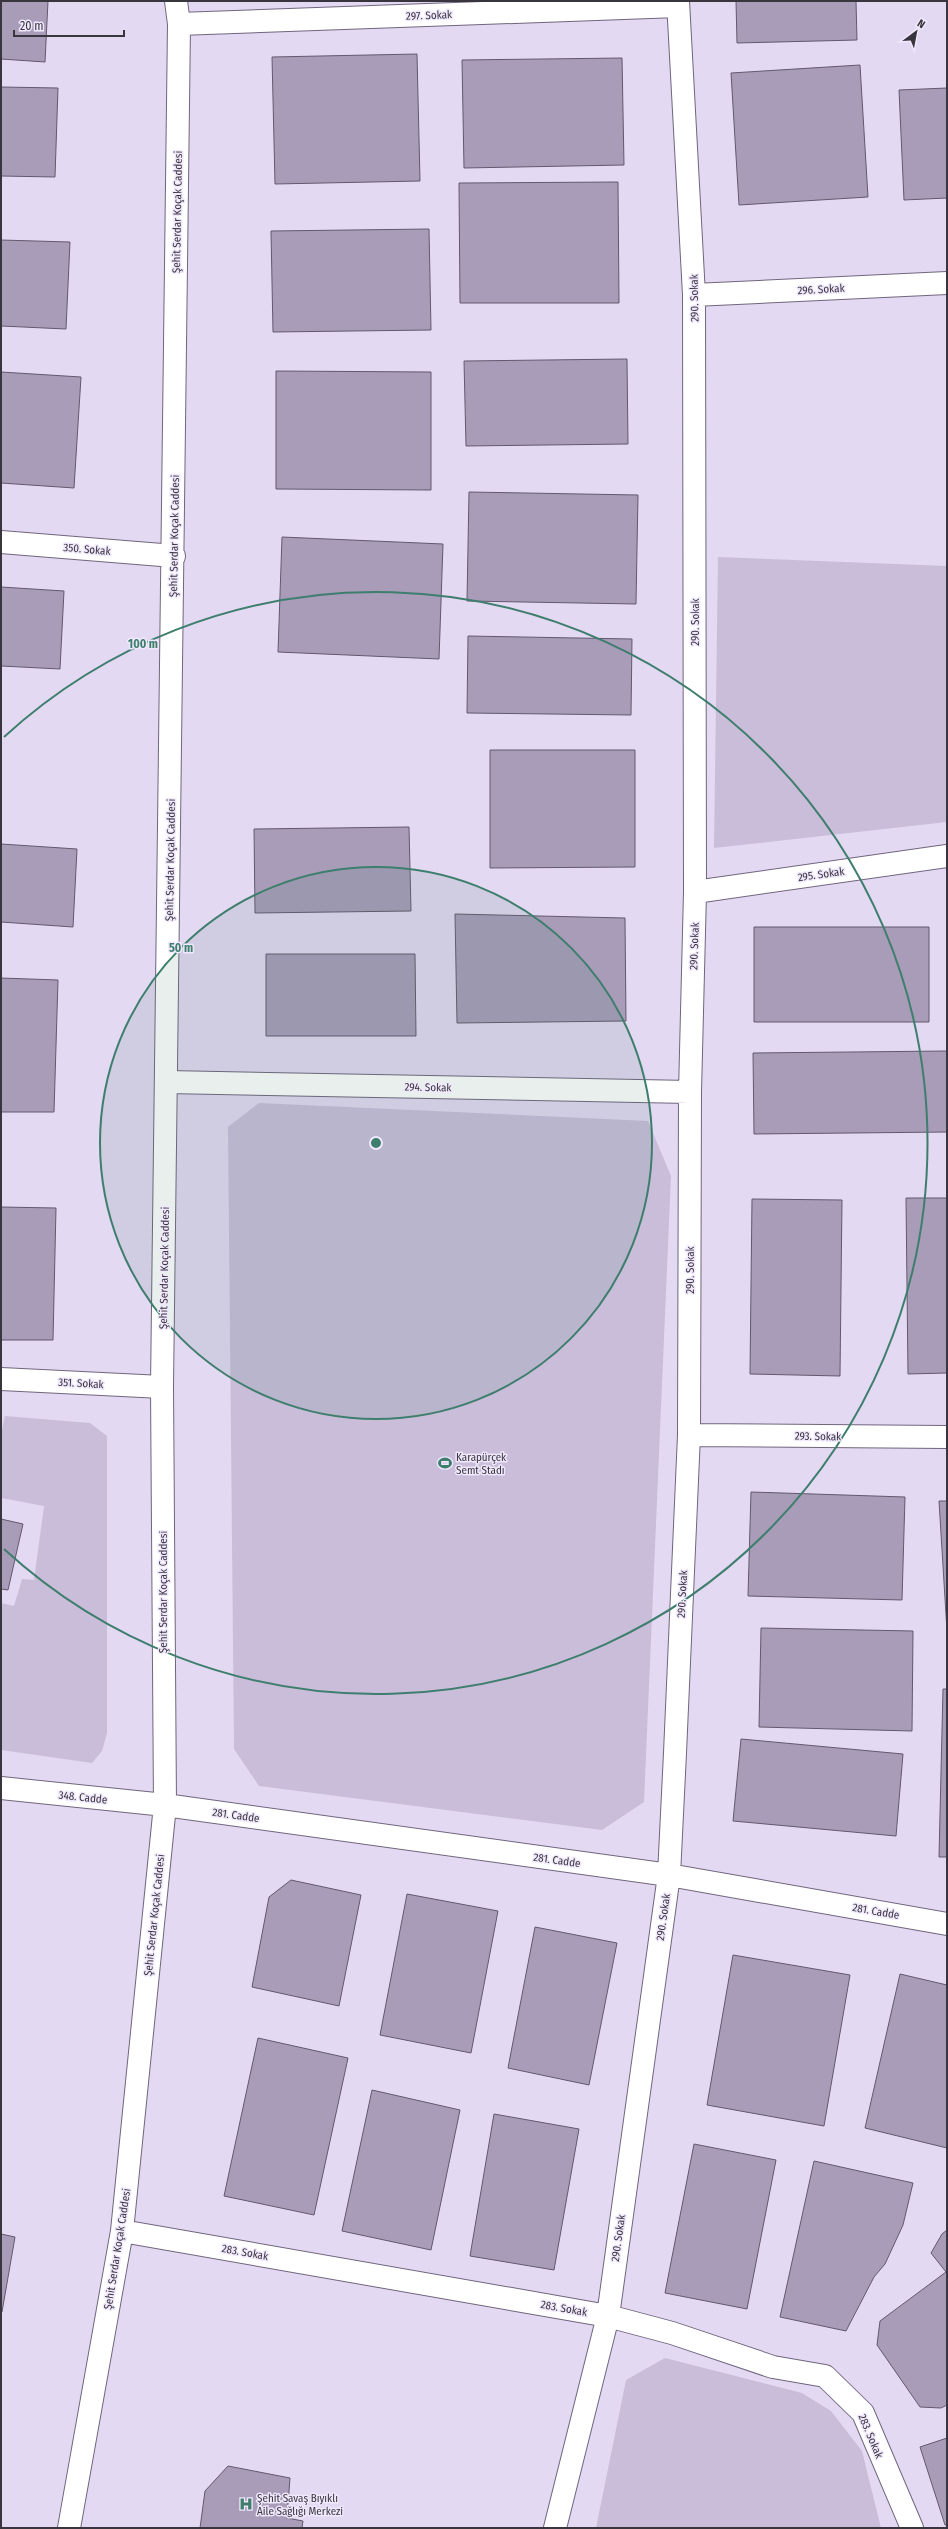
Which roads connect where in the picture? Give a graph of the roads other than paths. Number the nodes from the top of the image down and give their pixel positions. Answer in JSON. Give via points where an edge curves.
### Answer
{"nodes":[{"id":1,"x":176,"y":1,"type":"edge"},
{"id":2,"x":678,"y":3,"type":"edge"},
{"id":3,"x":179,"y":24,"type":"junction"},
{"id":4,"x":947,"y":283,"type":"edge"},
{"id":5,"x":694,"y":295,"type":"junction"},
{"id":6,"x":1,"y":542,"type":"edge"},
{"id":7,"x":174,"y":556,"type":"junction"},
{"id":8,"x":947,"y":856,"type":"edge"},
{"id":9,"x":695,"y":892,"type":"junction"},
{"id":10,"x":167,"y":1082,"type":"junction"},
{"id":11,"x":690,"y":1092,"type":"junction"},
{"id":12,"x":1,"y":1379,"type":"edge"},
{"id":13,"x":162,"y":1387,"type":"junction"},
{"id":14,"x":689,"y":1435,"type":"junction"},
{"id":15,"x":947,"y":1437,"type":"edge"},
{"id":16,"x":1,"y":1788,"type":"edge"},
{"id":17,"x":165,"y":1805,"type":"junction"},
{"id":18,"x":668,"y":1875,"type":"junction"},
{"id":19,"x":947,"y":1924,"type":"edge"},
{"id":20,"x":122,"y":2231,"type":"junction"},
{"id":21,"x":608,"y":2316,"type":"junction"},
{"id":22,"x":69,"y":2528,"type":"edge"},
{"id":23,"x":555,"y":2528,"type":"edge"},
{"id":24,"x":912,"y":2528,"type":"edge"}],
"edges":[{"from":1,"to":3,"type":"street","name":"Şehit Serdar Koçak Caddesi"},
{"from":2,"to":3,"type":"street","name":"297. Sokak"},
{"from":2,"to":5,"type":"street","name":"290. Sokak"},
{"from":3,"to":7,"type":"street","name":"Şehit Serdar Koçak Caddesi"},
{"from":4,"to":5,"type":"street","name":"296. Sokak"},
{"from":5,"to":9,"type":"street","name":"290. Sokak"},
{"from":6,"to":7,"type":"street","name":"350. Sokak"},
{"from":7,"to":10,"type":"street","name":"Şehit Serdar Koçak Caddesi"},
{"from":8,"to":9,"type":"street","name":"295. Sokak"},
{"from":9,"to":11,"type":"street","name":"290. Sokak"},
{"from":10,"to":11,"type":"street","name":"294. Sokak"},
{"from":10,"to":13,"type":"street","name":"Şehit Serdar Koçak Caddesi"},
{"from":11,"to":14,"type":"street","name":"290. Sokak"},
{"from":12,"to":13,"type":"street","name":"351. Sokak"},
{"from":13,"to":17,"type":"street","name":"Şehit Serdar Koçak Caddesi"},
{"from":14,"to":15,"type":"street","name":"293. Sokak"},
{"from":14,"to":18,"type":"street","name":"290. Sokak"},
{"from":16,"to":17,"type":"street","name":"348. Cadde"},
{"from":17,"to":18,"type":"street","name":"281. Cadde"},
{"from":17,"to":20,"type":"street","name":"Şehit Serdar Koçak Caddesi"},
{"from":18,"to":19,"type":"street","name":"281. Cadde"},
{"from":18,"to":21,"type":"street","name":"290. Sokak"},
{"from":20,"to":21,"type":"street","name":"283. Sokak"},
{"from":20,"to":22,"type":"street","name":"Şehit Serdar Koçak Caddesi"},
{"from":21,"to":23,"type":"street","name":"290. Sokak"},
{"from":21,"to":24,"type":"street","name":"283. Sokak","via":[[672,2333],[773,2367],[825,2376],[864,2413]]}]}
